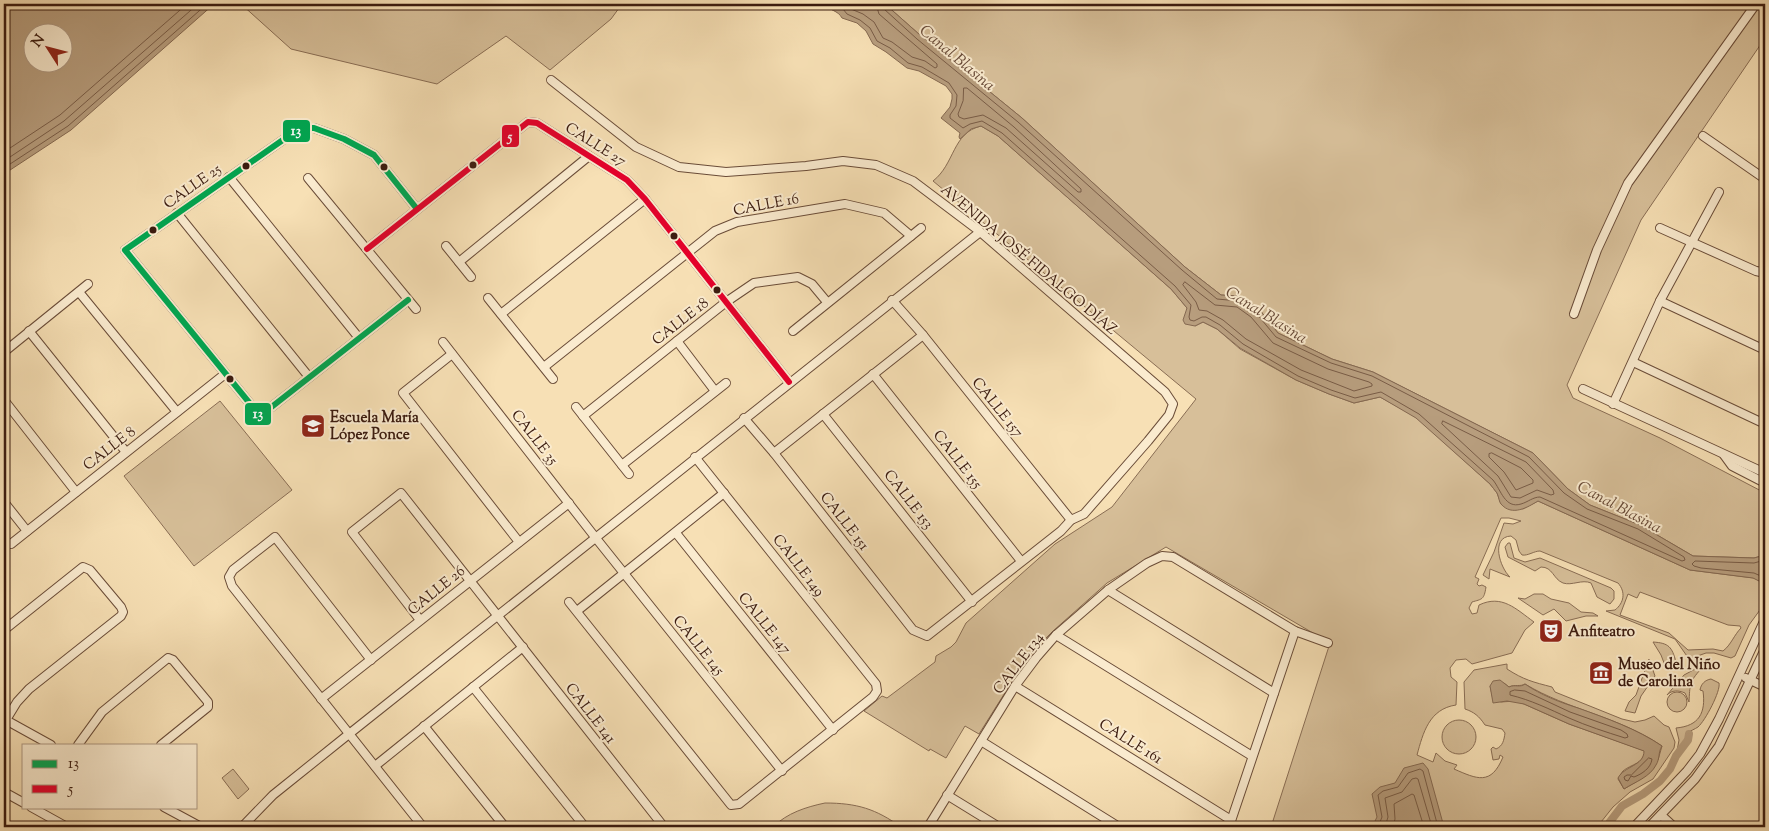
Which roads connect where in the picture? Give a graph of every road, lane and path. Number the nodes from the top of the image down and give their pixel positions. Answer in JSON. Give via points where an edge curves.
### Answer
{"nodes":[{"id":1,"x":1756,"y":4,"type":"edge"},
{"id":2,"x":551,"y":80,"type":"dead end"},
{"id":3,"x":1703,"y":136,"type":"dead end"},
{"id":4,"x":590,"y":156,"type":"junction"},
{"id":5,"x":229,"y":177,"type":"junction"},
{"id":6,"x":308,"y":178,"type":"dead end"},
{"id":7,"x":1765,"y":179,"type":"edge"},
{"id":8,"x":1719,"y":192,"type":"dead end"},
{"id":9,"x":645,"y":199,"type":"junction"},
{"id":10,"x":417,"y":209,"type":"junction"},
{"id":11,"x":177,"y":213,"type":"junction"},
{"id":12,"x":921,"y":228,"type":"dead end"},
{"id":13,"x":1660,"y":228,"type":"dead end"},
{"id":14,"x":980,"y":232,"type":"junction"},
{"id":15,"x":911,"y":236,"type":"junction"},
{"id":16,"x":1691,"y":242,"type":"junction"},
{"id":17,"x":446,"y":246,"type":"dead end"},
{"id":18,"x":367,"y":249,"type":"junction"},
{"id":19,"x":688,"y":252,"type":"junction"},
{"id":20,"x":459,"y":262,"type":"junction"},
{"id":21,"x":1765,"y":273,"type":"edge"},
{"id":22,"x":471,"y":277,"type":"dead end"},
{"id":23,"x":88,"y":284,"type":"dead end"},
{"id":24,"x":79,"y":292,"type":"junction"},
{"id":25,"x":488,"y":298,"type":"dead end"},
{"id":26,"x":408,"y":300,"type":"junction"},
{"id":27,"x":892,"y":300,"type":"junction"},
{"id":28,"x":1660,"y":301,"type":"junction"},
{"id":29,"x":726,"y":302,"type":"junction"},
{"id":30,"x":827,"y":302,"type":"junction"},
{"id":31,"x":416,"y":310,"type":"dead end"},
{"id":32,"x":501,"y":314,"type":"junction"},
{"id":33,"x":1574,"y":314,"type":"dead end"},
{"id":34,"x":29,"y":331,"type":"junction"},
{"id":35,"x":793,"y":331,"type":"dead end"},
{"id":36,"x":923,"y":335,"type":"junction"},
{"id":37,"x":359,"y":338,"type":"junction"},
{"id":38,"x":677,"y":341,"type":"junction"},
{"id":39,"x":443,"y":342,"type":"dead end"},
{"id":40,"x":1765,"y":350,"type":"edge"},
{"id":41,"x":4,"y":352,"type":"edge"},
{"id":42,"x":452,"y":354,"type":"junction"},
{"id":43,"x":1633,"y":362,"type":"junction"},
{"id":44,"x":544,"y":367,"type":"junction"},
{"id":45,"x":226,"y":374,"type":"junction"},
{"id":46,"x":873,"y":374,"type":"junction"},
{"id":47,"x":309,"y":377,"type":"junction"},
{"id":48,"x":553,"y":380,"type":"dead end"},
{"id":49,"x":789,"y":382,"type":"junction"},
{"id":50,"x":726,"y":383,"type":"dead end"},
{"id":51,"x":1583,"y":390,"type":"dead end"},
{"id":52,"x":715,"y":391,"type":"junction"},
{"id":53,"x":4,"y":400,"type":"edge"},
{"id":54,"x":1613,"y":404,"type":"junction"},
{"id":55,"x":576,"y":407,"type":"dead end"},
{"id":56,"x":176,"y":412,"type":"junction"},
{"id":57,"x":823,"y":414,"type":"junction"},
{"id":58,"x":583,"y":416,"type":"junction"},
{"id":59,"x":744,"y":418,"type":"junction"},
{"id":60,"x":1765,"y":424,"type":"edge"},
{"id":61,"x":126,"y":452,"type":"junction"},
{"id":62,"x":774,"y":454,"type":"junction"},
{"id":63,"x":1722,"y":454,"type":"junction"},
{"id":64,"x":696,"y":457,"type":"junction"},
{"id":65,"x":622,"y":465,"type":"junction"},
{"id":66,"x":1765,"y":473,"type":"edge"},
{"id":67,"x":630,"y":474,"type":"dead end"},
{"id":68,"x":1765,"y":483,"type":"edge"},
{"id":69,"x":76,"y":492,"type":"junction"},
{"id":70,"x":724,"y":493,"type":"junction"},
{"id":71,"x":4,"y":502,"type":"edge"},
{"id":72,"x":569,"y":503,"type":"junction"},
{"id":73,"x":1071,"y":520,"type":"junction"},
{"id":74,"x":27,"y":531,"type":"junction"},
{"id":75,"x":676,"y":533,"type":"junction"},
{"id":76,"x":595,"y":537,"type":"junction"},
{"id":77,"x":519,"y":542,"type":"junction"},
{"id":78,"x":11,"y":544,"type":"dead end"},
{"id":79,"x":1022,"y":561,"type":"junction"},
{"id":80,"x":625,"y":573,"type":"junction"},
{"id":81,"x":470,"y":581,"type":"junction"},
{"id":82,"x":1108,"y":590,"type":"junction"},
{"id":83,"x":569,"y":602,"type":"dead end"},
{"id":84,"x":972,"y":602,"type":"junction"},
{"id":85,"x":577,"y":611,"type":"junction"},
{"id":86,"x":497,"y":615,"type":"junction"},
{"id":87,"x":1765,"y":619,"type":"edge"},
{"id":88,"x":420,"y":620,"type":"junction"},
{"id":89,"x":4,"y":630,"type":"edge"},
{"id":90,"x":1295,"y":630,"type":"junction"},
{"id":91,"x":1056,"y":634,"type":"junction"},
{"id":92,"x":1328,"y":643,"type":"dead end"},
{"id":93,"x":523,"y":648,"type":"junction"},
{"id":94,"x":1765,"y":649,"type":"edge"},
{"id":95,"x":371,"y":660,"type":"junction"},
{"id":96,"x":1740,"y":675,"type":"junction"},
{"id":97,"x":1750,"y":680,"type":"junction"},
{"id":98,"x":1015,"y":686,"type":"junction"},
{"id":99,"x":473,"y":687,"type":"junction"},
{"id":100,"x":1765,"y":687,"type":"edge"},
{"id":101,"x":1274,"y":693,"type":"junction"},
{"id":102,"x":321,"y":699,"type":"junction"},
{"id":103,"x":5,"y":720,"type":"edge"},
{"id":104,"x":424,"y":726,"type":"junction"},
{"id":105,"x":833,"y":730,"type":"junction"},
{"id":106,"x":348,"y":734,"type":"junction"},
{"id":107,"x":981,"y":741,"type":"junction"},
{"id":108,"x":49,"y":744,"type":"edge"},
{"id":109,"x":79,"y":744,"type":"edge"},
{"id":110,"x":163,"y":744,"type":"edge"},
{"id":111,"x":1252,"y":756,"type":"junction"},
{"id":112,"x":375,"y":766,"type":"junction"},
{"id":113,"x":782,"y":771,"type":"junction"},
{"id":114,"x":4,"y":792,"type":"edge"},
{"id":115,"x":947,"y":795,"type":"junction"},
{"id":116,"x":22,"y":802,"type":"edge"},
{"id":117,"x":33,"y":808,"type":"edge"},
{"id":118,"x":166,"y":808,"type":"edge"},
{"id":119,"x":1661,"y":815,"type":"junction"},
{"id":120,"x":1230,"y":824,"type":"edge"},
{"id":121,"x":67,"y":827,"type":"edge"},
{"id":122,"x":201,"y":827,"type":"edge"},
{"id":123,"x":242,"y":827,"type":"edge"},
{"id":124,"x":423,"y":827,"type":"edge"},
{"id":125,"x":505,"y":827,"type":"edge"},
{"id":126,"x":585,"y":827,"type":"edge"},
{"id":127,"x":664,"y":827,"type":"edge"},
{"id":128,"x":928,"y":827,"type":"edge"},
{"id":129,"x":999,"y":827,"type":"edge"},
{"id":130,"x":1119,"y":827,"type":"edge"},
{"id":131,"x":1634,"y":827,"type":"edge"},
{"id":132,"x":1649,"y":827,"type":"edge"},
{"id":133,"x":1674,"y":827,"type":"edge"}],
"edges":[{"from":1,"to":33,"type":"street","via":[[1628,183],[1597,250]]},
{"from":2,"to":14,"type":"street","name":"AVENIDA JOSÉ FIDALGO DÍAZ","via":[[636,147],[679,167],[726,172],[843,161],[876,165],[913,181]]},
{"from":3,"to":7,"type":"street"},
{"from":4,"to":9,"type":"street","name":"CALLE 27","via":[[627,180]]},
{"from":4,"to":10,"type":"street","name":"CALLE 27","via":[[537,123],[528,122]]},
{"from":4,"to":20,"type":"street"},
{"from":5,"to":10,"type":"street","name":"CALLE 25","via":[[300,128],[314,128],[374,155]]},
{"from":5,"to":11,"type":"street","name":"CALLE 25"},
{"from":5,"to":37,"type":"street"},
{"from":6,"to":18,"type":"street"},
{"from":8,"to":16,"type":"street"},
{"from":9,"to":19,"type":"street","name":"CALLE 27"},
{"from":9,"to":32,"type":"street"},
{"from":10,"to":18,"type":"street","name":"CALLE 27"},
{"from":11,"to":45,"type":"street","name":"CALLE 25","via":[[125,250]]},
{"from":11,"to":47,"type":"street"},
{"from":12,"to":15,"type":"street"},
{"from":13,"to":16,"type":"street"},
{"from":14,"to":27,"type":"street"},
{"from":14,"to":73,"type":"street","name":"AVENIDA JOSÉ FIDALGO DÍAZ","via":[[1165,392],[1173,404],[1169,415],[1148,441],[1084,514]]},
{"from":15,"to":19,"type":"street","name":"CALLE 16","via":[[884,213],[845,204],[737,222],[715,231]]},
{"from":15,"to":30,"type":"street"},
{"from":16,"to":21,"type":"street"},
{"from":16,"to":28,"type":"street"},
{"from":17,"to":20,"type":"street"},
{"from":18,"to":26,"type":"street"},
{"from":19,"to":29,"type":"street","name":"CALLE 27"},
{"from":19,"to":44,"type":"street","name":"CALLE 16"},
{"from":20,"to":22,"type":"street"},
{"from":23,"to":24,"type":"street"},
{"from":24,"to":34,"type":"street"},
{"from":24,"to":56,"type":"street"},
{"from":25,"to":32,"type":"street"},
{"from":26,"to":31,"type":"street"},
{"from":26,"to":37,"type":"street"},
{"from":27,"to":36,"type":"street","name":"CALLE 157"},
{"from":27,"to":49,"type":"street"},
{"from":28,"to":40,"type":"street"},
{"from":28,"to":43,"type":"street"},
{"from":29,"to":30,"type":"street","name":"CALLE 18","via":[[754,283],[798,277],[812,284]]},
{"from":29,"to":38,"type":"street","name":"CALLE 18"},
{"from":29,"to":49,"type":"street","name":"CALLE 27"},
{"from":30,"to":35,"type":"street"},
{"from":32,"to":44,"type":"street"},
{"from":34,"to":41,"type":"street"},
{"from":34,"to":61,"type":"street"},
{"from":36,"to":46,"type":"street"},
{"from":36,"to":73,"type":"street","name":"CALLE 157"},
{"from":37,"to":47,"type":"street"},
{"from":38,"to":52,"type":"street"},
{"from":38,"to":58,"type":"street","name":"CALLE 18"},
{"from":39,"to":42,"type":"street","name":"CALLE 35"},
{"from":42,"to":72,"type":"street","name":"CALLE 35"},
{"from":42,"to":77,"type":"street","via":[[403,393]]},
{"from":43,"to":54,"type":"street"},
{"from":43,"to":60,"type":"street"},
{"from":44,"to":48,"type":"street"},
{"from":45,"to":47,"type":"street","via":[[260,416]]},
{"from":45,"to":56,"type":"street","name":"CALLE 8"},
{"from":46,"to":57,"type":"street"},
{"from":46,"to":79,"type":"street","name":"CALLE 155"},
{"from":49,"to":59,"type":"street"},
{"from":50,"to":52,"type":"street"},
{"from":51,"to":54,"type":"street"},
{"from":52,"to":65,"type":"street"},
{"from":53,"to":69,"type":"street"},
{"from":54,"to":63,"type":"street"},
{"from":55,"to":58,"type":"street"},
{"from":56,"to":61,"type":"street","name":"CALLE 8"},
{"from":57,"to":62,"type":"street"},
{"from":57,"to":84,"type":"street","name":"CALLE 153"},
{"from":58,"to":65,"type":"street"},
{"from":59,"to":62,"type":"street","name":"CALLE 151"},
{"from":59,"to":64,"type":"street"},
{"from":61,"to":69,"type":"street","name":"CALLE 8"},
{"from":62,"to":84,"type":"street","name":"CALLE 151","via":[[913,630],[927,636]]},
{"from":63,"to":66,"type":"street"},
{"from":63,"to":68,"type":"street","via":[[1732,466]]},
{"from":64,"to":70,"type":"street","name":"CALLE 149"},
{"from":64,"to":76,"type":"street"},
{"from":65,"to":67,"type":"street"},
{"from":69,"to":74,"type":"street","name":"CALLE 8"},
{"from":70,"to":75,"type":"street"},
{"from":70,"to":105,"type":"street","name":"CALLE 149","via":[[876,684],[877,691],[873,697]]},
{"from":71,"to":74,"type":"street"},
{"from":72,"to":76,"type":"street","name":"CALLE 35"},
{"from":72,"to":77,"type":"street","name":"CALLE 26"},
{"from":73,"to":79,"type":"street"},
{"from":74,"to":78,"type":"street","name":"CALLE 8"},
{"from":75,"to":80,"type":"street"},
{"from":75,"to":105,"type":"street","name":"CALLE 147"},
{"from":76,"to":80,"type":"street","name":"CALLE 145"},
{"from":76,"to":86,"type":"street"},
{"from":77,"to":81,"type":"street","name":"CALLE 26"},
{"from":79,"to":84,"type":"street"},
{"from":80,"to":85,"type":"street"},
{"from":80,"to":113,"type":"street","name":"CALLE 145"},
{"from":81,"to":86,"type":"street","name":"CALLE 141"},
{"from":81,"to":88,"type":"street","name":"CALLE 26"},
{"from":81,"to":88,"type":"street","name":"CALLE 141","via":[[401,493],[352,532]]},
{"from":82,"to":90,"type":"street","name":"CALLE 134","via":[[1146,563],[1162,556],[1173,557]]},
{"from":82,"to":91,"type":"street","name":"CALLE 134"},
{"from":82,"to":101,"type":"street"},
{"from":83,"to":85,"type":"street"},
{"from":85,"to":113,"type":"street","via":[[731,805],[740,804]]},
{"from":86,"to":93,"type":"street","name":"CALLE 141"},
{"from":86,"to":106,"type":"street"},
{"from":87,"to":96,"type":"street"},
{"from":88,"to":95,"type":"street","name":"CALLE 26"},
{"from":89,"to":103,"type":"street","via":[[83,567],[90,570],[122,612],[29,689]]},
{"from":90,"to":92,"type":"street"},
{"from":90,"to":101,"type":"street"},
{"from":91,"to":98,"type":"street","name":"CALLE 134"},
{"from":91,"to":111,"type":"street"},
{"from":93,"to":99,"type":"street"},
{"from":93,"to":127,"type":"street","name":"CALLE 141"},
{"from":94,"to":97,"type":"street"},
{"from":95,"to":102,"type":"street","name":"CALLE 26"},
{"from":95,"to":102,"type":"street","via":[[275,537],[233,570],[229,577],[232,586]]},
{"from":96,"to":97,"type":"street"},
{"from":96,"to":131,"type":"street","via":[[1695,761]]},
{"from":97,"to":100,"type":"street"},
{"from":97,"to":119,"type":"street","via":[[1715,752]]},
{"from":98,"to":107,"type":"street","name":"CALLE 134"},
{"from":98,"to":120,"type":"street","name":"CALLE 161"},
{"from":99,"to":104,"type":"street"},
{"from":99,"to":126,"type":"street"},
{"from":101,"to":111,"type":"street"},
{"from":102,"to":106,"type":"street"},
{"from":103,"to":108,"type":"street"},
{"from":104,"to":112,"type":"street"},
{"from":104,"to":125,"type":"street"},
{"from":105,"to":113,"type":"street"},
{"from":106,"to":112,"type":"street"},
{"from":106,"to":123,"type":"street","via":[[274,795]]},
{"from":107,"to":115,"type":"street","name":"CALLE 134"},
{"from":107,"to":130,"type":"street"},
{"from":109,"to":110,"type":"street","via":[[102,712],[168,658],[208,702],[208,707]]},
{"from":111,"to":120,"type":"street"},
{"from":112,"to":124,"type":"street"},
{"from":114,"to":116,"type":"street"},
{"from":115,"to":128,"type":"street","name":"CALLE 134"},
{"from":115,"to":129,"type":"street"},
{"from":117,"to":121,"type":"street"},
{"from":118,"to":122,"type":"street"},
{"from":119,"to":132,"type":"street"},
{"from":119,"to":133,"type":"street"}]}
